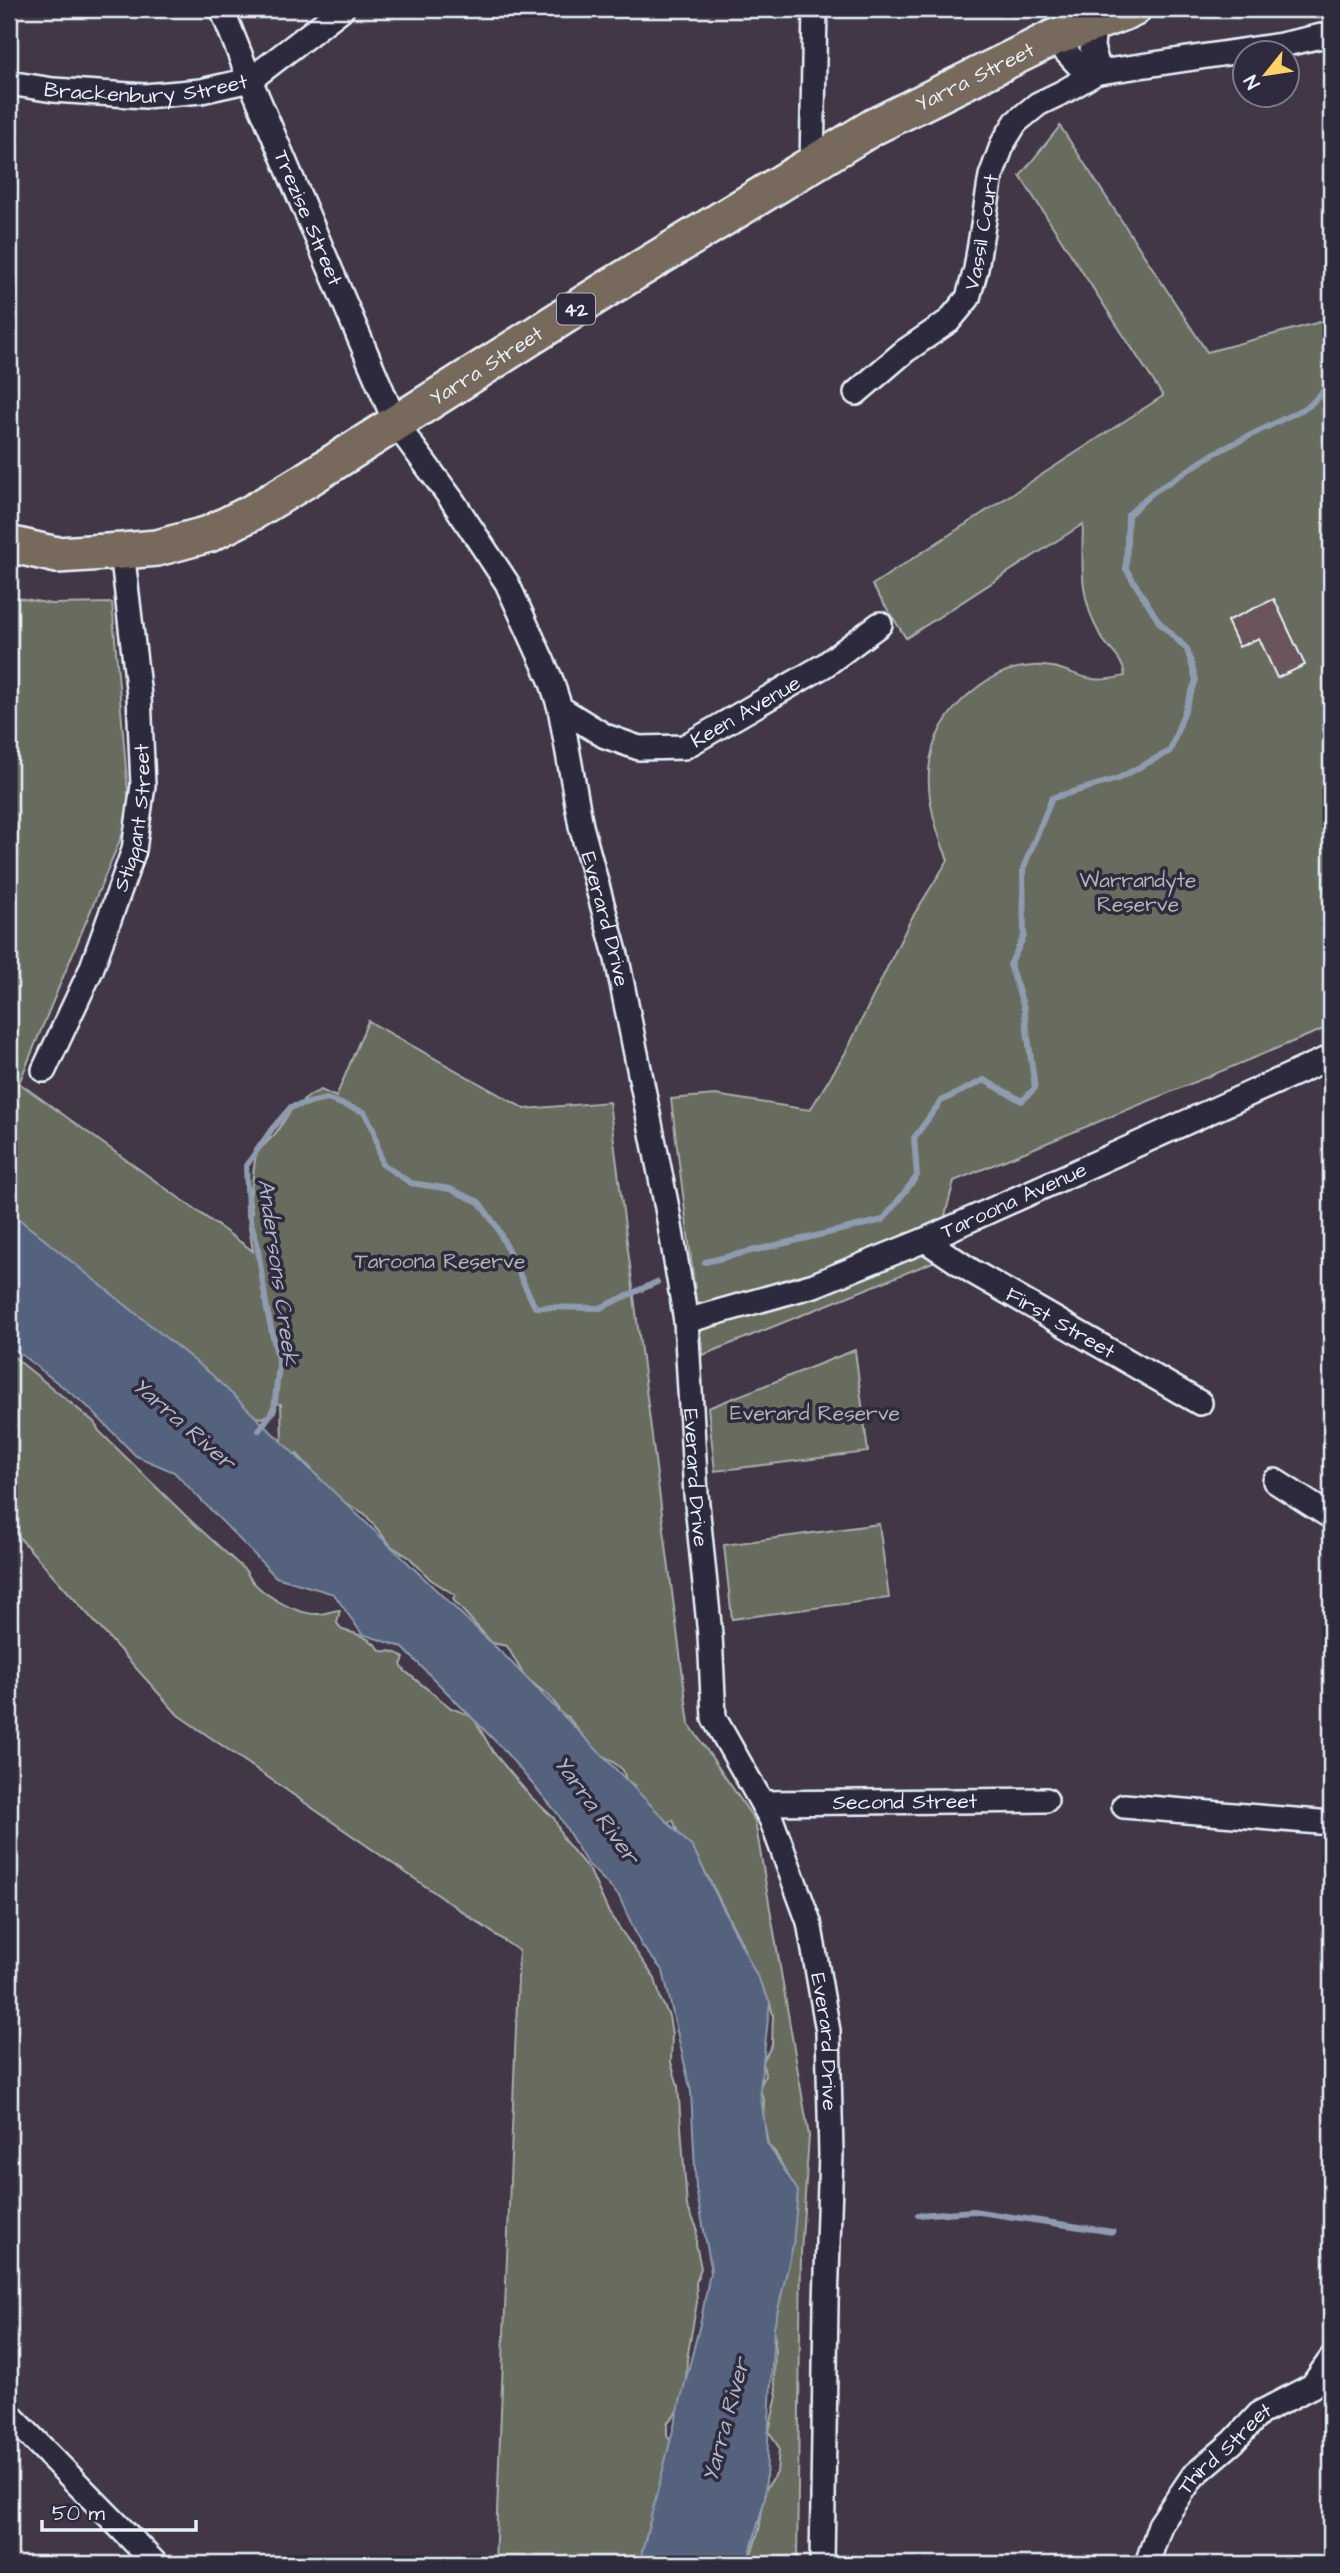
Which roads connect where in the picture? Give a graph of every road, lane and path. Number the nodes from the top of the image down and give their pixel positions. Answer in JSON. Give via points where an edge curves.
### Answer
{"nodes":[{"id":1,"x":222,"y":9,"type":"edge"},
{"id":2,"x":342,"y":9,"type":"edge"},
{"id":3,"x":815,"y":9,"type":"edge"},
{"id":4,"x":1133,"y":9,"type":"edge"},
{"id":5,"x":1094,"y":23,"type":"junction"},
{"id":6,"x":1331,"y":34,"type":"edge"},
{"id":7,"x":1053,"y":38,"type":"junction"},
{"id":8,"x":1099,"y":72,"type":"junction"},
{"id":9,"x":250,"y":80,"type":"junction"},
{"id":10,"x":9,"y":83,"type":"edge"},
{"id":11,"x":812,"y":165,"type":"junction"},
{"id":12,"x":856,"y":393,"type":"dead end"},
{"id":13,"x":396,"y":424,"type":"junction"},
{"id":14,"x":9,"y":544,"type":"edge"},
{"id":15,"x":122,"y":551,"type":"junction"},
{"id":16,"x":880,"y":624,"type":"dead end"},
{"id":17,"x":560,"y":708,"type":"junction"},
{"id":18,"x":1331,"y":1057,"type":"edge"},
{"id":19,"x":44,"y":1070,"type":"dead end"},
{"id":20,"x":925,"y":1240,"type":"junction"},
{"id":21,"x":686,"y":1321,"type":"junction"},
{"id":22,"x":1200,"y":1403,"type":"dead end"},
{"id":23,"x":1275,"y":1481,"type":"dead end"},
{"id":24,"x":1331,"y":1517,"type":"edge"},
{"id":25,"x":1045,"y":1800,"type":"dead end"},
{"id":26,"x":763,"y":1803,"type":"junction"},
{"id":27,"x":1124,"y":1806,"type":"dead end"},
{"id":28,"x":1331,"y":1823,"type":"edge"},
{"id":29,"x":1331,"y":2359,"type":"edge"},
{"id":30,"x":9,"y":2414,"type":"edge"},
{"id":31,"x":156,"y":2564,"type":"edge"},
{"id":32,"x":822,"y":2564,"type":"edge"},
{"id":33,"x":1147,"y":2564,"type":"edge"}],
"edges":[{"from":1,"to":9,"type":"street","name":"Trezise Street"},
{"from":2,"to":9,"type":"street","name":"Brackenbury Street"},
{"from":3,"to":11,"type":"street"},
{"from":4,"to":5,"type":"main road","name":"Yarra Street","number":"42"},
{"from":5,"to":7,"type":"main road","name":"Yarra Street","number":"42"},
{"from":5,"to":8,"type":"street"},
{"from":6,"to":8,"type":"street"},
{"from":7,"to":8,"type":"street","name":"Yarra Street","via":[[1083,70]]},
{"from":7,"to":11,"type":"main road","name":"Yarra Street","number":"42","via":[[873,127]]},
{"from":8,"to":12,"type":"street","name":"Vassil Court","via":[[1038,104],[1016,122],[991,176],[968,298],[948,321]]},
{"from":9,"to":10,"type":"street","name":"Brackenbury Street","via":[[145,96]]},
{"from":9,"to":13,"type":"street","name":"Trezise Street"},
{"from":11,"to":13,"type":"main road","name":"Yarra Street","number":"42"},
{"from":13,"to":15,"type":"main road","name":"Yarra Street","number":"42","via":[[209,534],[157,548]]},
{"from":13,"to":17,"type":"street","name":"Everard Drive","via":[[507,583]]},
{"from":14,"to":15,"type":"main road","name":"Yarra Street","number":"42","via":[[57,555]]},
{"from":15,"to":19,"type":"street","name":"Stiggant Street","via":[[139,696],[143,785],[134,850],[91,970]]},
{"from":16,"to":17,"type":"street","name":"Keen Avenue","via":[[825,665],[684,747],[639,748],[605,736]]},
{"from":17,"to":21,"type":"street","name":"Everard Drive","via":[[581,826],[617,959]]},
{"from":18,"to":20,"type":"street","name":"Taroona Avenue"},
{"from":20,"to":21,"type":"street","name":"Taroona Avenue","via":[[814,1285]]},
{"from":20,"to":22,"type":"street","name":"First Street"},
{"from":21,"to":26,"type":"street","name":"Everard Drive","via":[[714,1718]]},
{"from":23,"to":24,"type":"street"},
{"from":25,"to":26,"type":"street","name":"Second Street"},
{"from":26,"to":32,"type":"street","name":"Everard Drive","via":[[809,1922],[828,2031],[831,2154]]},
{"from":27,"to":28,"type":"street"},
{"from":29,"to":33,"type":"street","name":"Third Street","via":[[1312,2386],[1259,2413],[1193,2476],[1160,2525]]},
{"from":30,"to":31,"type":"street"}]}
